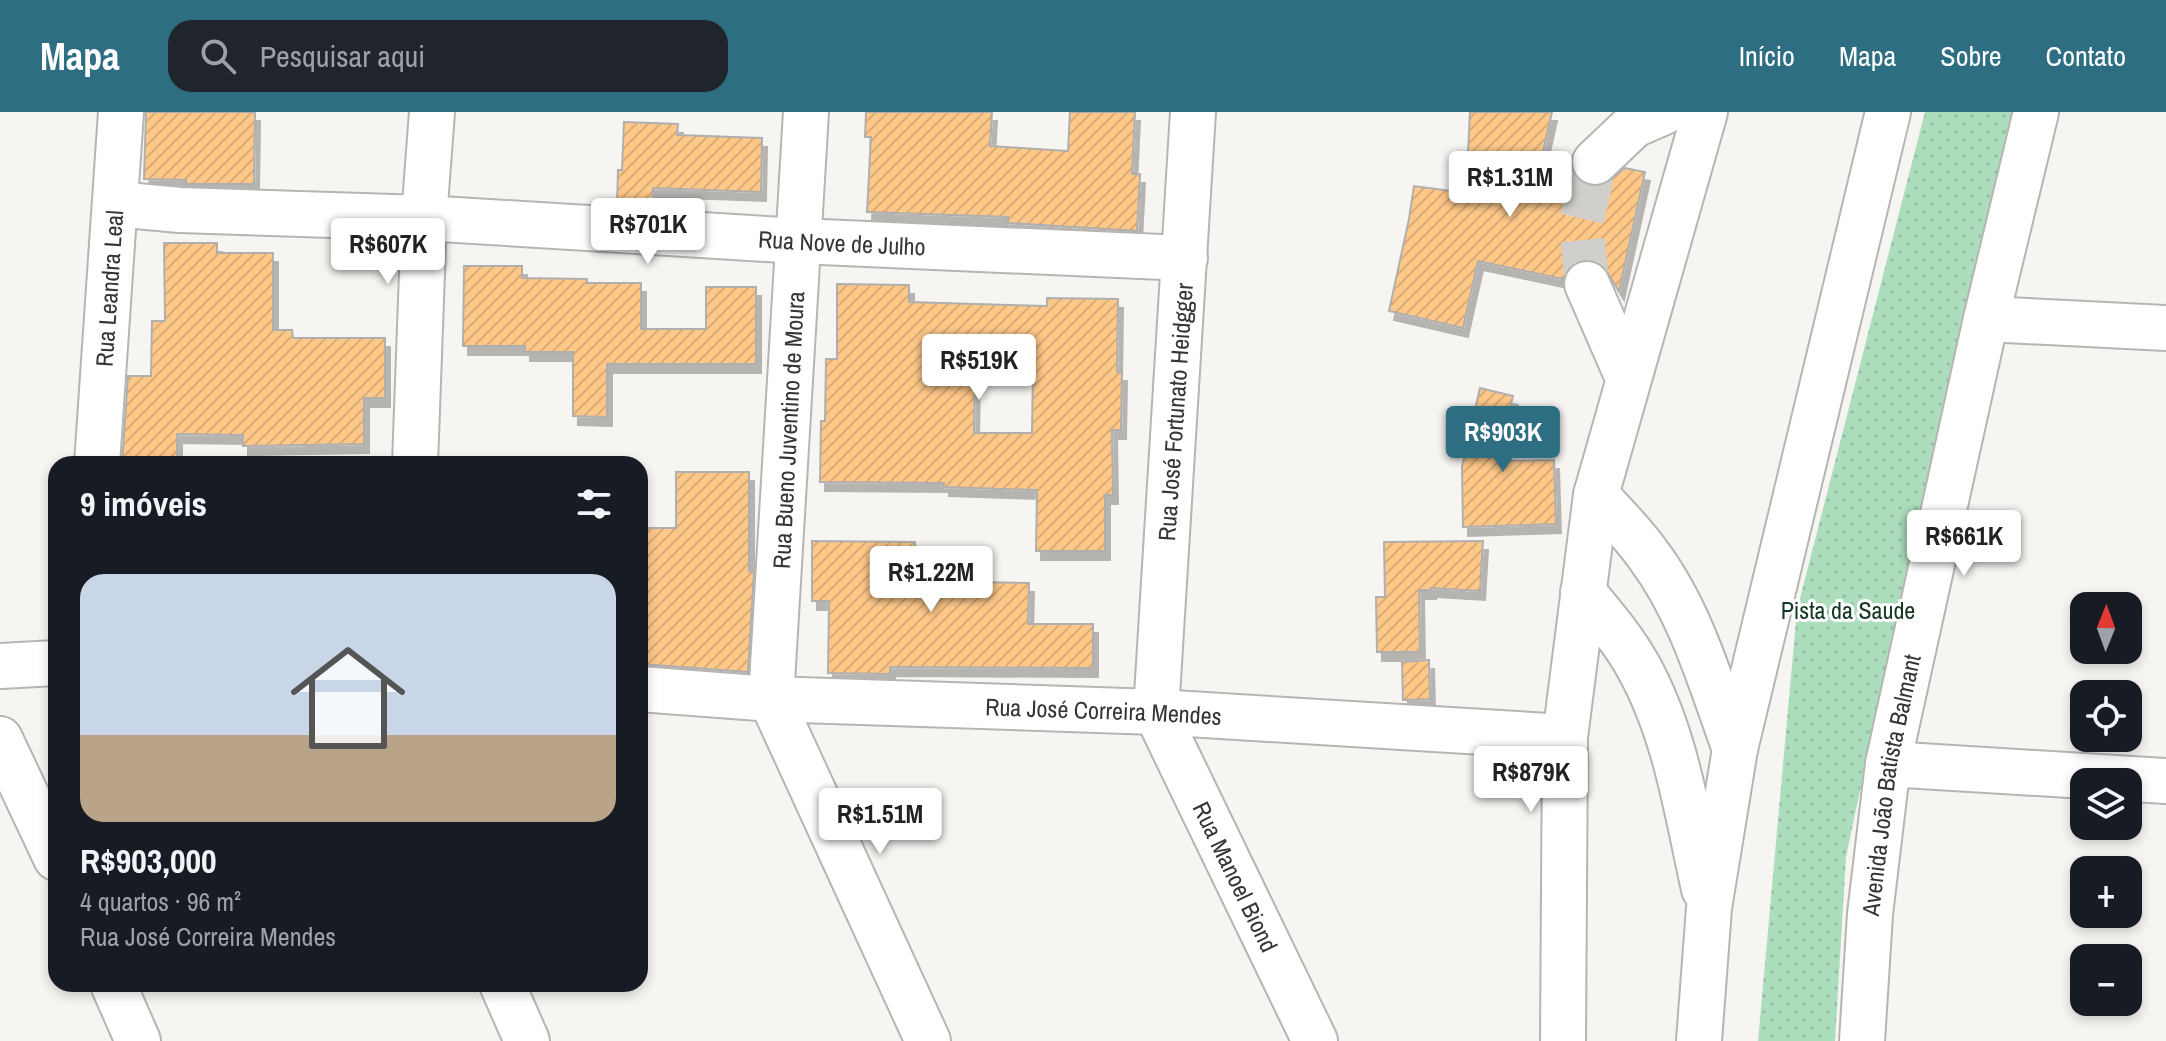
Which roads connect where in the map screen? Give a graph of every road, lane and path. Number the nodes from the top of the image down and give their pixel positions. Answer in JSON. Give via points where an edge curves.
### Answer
{"nodes":[{"id":1,"x":121,"y":112,"type":"edge"},
{"id":2,"x":432,"y":112,"type":"edge"},
{"id":3,"x":806,"y":112,"type":"edge"},
{"id":4,"x":1193,"y":112,"type":"edge"},
{"id":5,"x":1664,"y":112,"type":"edge"},
{"id":6,"x":1705,"y":112,"type":"edge"},
{"id":7,"x":1888,"y":112,"type":"edge"},
{"id":8,"x":2036,"y":112,"type":"edge"},
{"id":9,"x":1595,"y":162,"type":"tunnel mouth"},
{"id":10,"x":115,"y":204,"type":"junction"},
{"id":11,"x":424,"y":218,"type":"junction"},
{"id":12,"x":799,"y":241,"type":"junction"},
{"id":13,"x":1185,"y":258,"type":"junction"},
{"id":14,"x":1587,"y":284,"type":"tunnel mouth"},
{"id":15,"x":1986,"y":319,"type":"junction"},
{"id":16,"x":2166,"y":328,"type":"edge"},
{"id":17,"x":1628,"y":378,"type":"junction"},
{"id":18,"x":98,"y":456,"type":"edge"},
{"id":19,"x":415,"y":456,"type":"edge"},
{"id":20,"x":1596,"y":495,"type":"junction"},
{"id":21,"x":1583,"y":592,"type":"junction"},
{"id":22,"x":48,"y":663,"type":"edge"},
{"id":23,"x":0,"y":666,"type":"edge"},
{"id":24,"x":648,"y":690,"type":"edge"},
{"id":25,"x":771,"y":699,"type":"junction"},
{"id":26,"x":1156,"y":712,"type":"junction"},
{"id":27,"x":1565,"y":737,"type":"junction"},
{"id":28,"x":0,"y":739,"type":"edge"},
{"id":29,"x":1735,"y":749,"type":"junction"},
{"id":30,"x":1888,"y":764,"type":"junction"},
{"id":31,"x":2166,"y":781,"type":"edge"},
{"id":32,"x":48,"y":841,"type":"edge"},
{"id":33,"x":1709,"y":908,"type":"junction"},
{"id":34,"x":117,"y":992,"type":"edge"},
{"id":35,"x":506,"y":992,"type":"edge"},
{"id":36,"x":138,"y":1041,"type":"edge"},
{"id":37,"x":527,"y":1041,"type":"edge"},
{"id":38,"x":928,"y":1041,"type":"edge"},
{"id":39,"x":1315,"y":1041,"type":"edge"},
{"id":40,"x":1563,"y":1041,"type":"edge"},
{"id":41,"x":1699,"y":1041,"type":"edge"},
{"id":42,"x":1862,"y":1041,"type":"edge"}],
"edges":[{"from":1,"to":10,"type":"main road","name":"Rua Leandra Leal"},
{"from":2,"to":11,"type":"main road"},
{"from":3,"to":12,"type":"main road","name":"Rua Bueno Juventino de Moura"},
{"from":4,"to":13,"type":"main road","name":"Rua José Fortunato Heidgger"},
{"from":5,"to":9,"type":"main road","via":[[1634,125]]},
{"from":6,"to":17,"type":"main road"},
{"from":7,"to":29,"type":"main road"},
{"from":8,"to":15,"type":"main road","name":"Avenida João Batista Balmant"},
{"from":10,"to":11,"type":"main road","name":"Rua Nove de Julho"},
{"from":10,"to":18,"type":"main road","name":"Rua Leandra Leal"},
{"from":11,"to":12,"type":"main road","name":"Rua Nove de Julho"},
{"from":11,"to":19,"type":"main road"},
{"from":12,"to":13,"type":"main road","name":"Rua Nove de Julho"},
{"from":12,"to":25,"type":"main road","name":"Rua Bueno Juventino de Moura"},
{"from":13,"to":26,"type":"main road","name":"Rua José Fortunato Heidgger"},
{"from":14,"to":17,"type":"main road"},
{"from":15,"to":16,"type":"main road"},
{"from":15,"to":30,"type":"main road","name":"Avenida João Batista Balmant"},
{"from":17,"to":20,"type":"main road"},
{"from":20,"to":21,"type":"main road"},
{"from":20,"to":29,"type":"main road","via":[[1650,556],[1678,603]]},
{"from":21,"to":27,"type":"main road"},
{"from":21,"to":33,"type":"main road","via":[[1614,629],[1660,712]]},
{"from":22,"to":23,"type":"main road"},
{"from":24,"to":25,"type":"main road","name":"Rua José Correira Mendes"},
{"from":25,"to":26,"type":"main road","name":"Rua José Correira Mendes"},
{"from":25,"to":38,"type":"main road"},
{"from":26,"to":27,"type":"main road","name":"Rua José Correira Mendes"},
{"from":26,"to":39,"type":"main road","name":"Rua Manoel Biond"},
{"from":27,"to":40,"type":"main road"},
{"from":28,"to":32,"type":"main road"},
{"from":29,"to":33,"type":"main road"},
{"from":30,"to":31,"type":"main road"},
{"from":30,"to":42,"type":"main road","name":"Avenida João Batista Balmant"},
{"from":33,"to":41,"type":"main road"},
{"from":34,"to":36,"type":"main road"},
{"from":35,"to":37,"type":"main road"}]}
